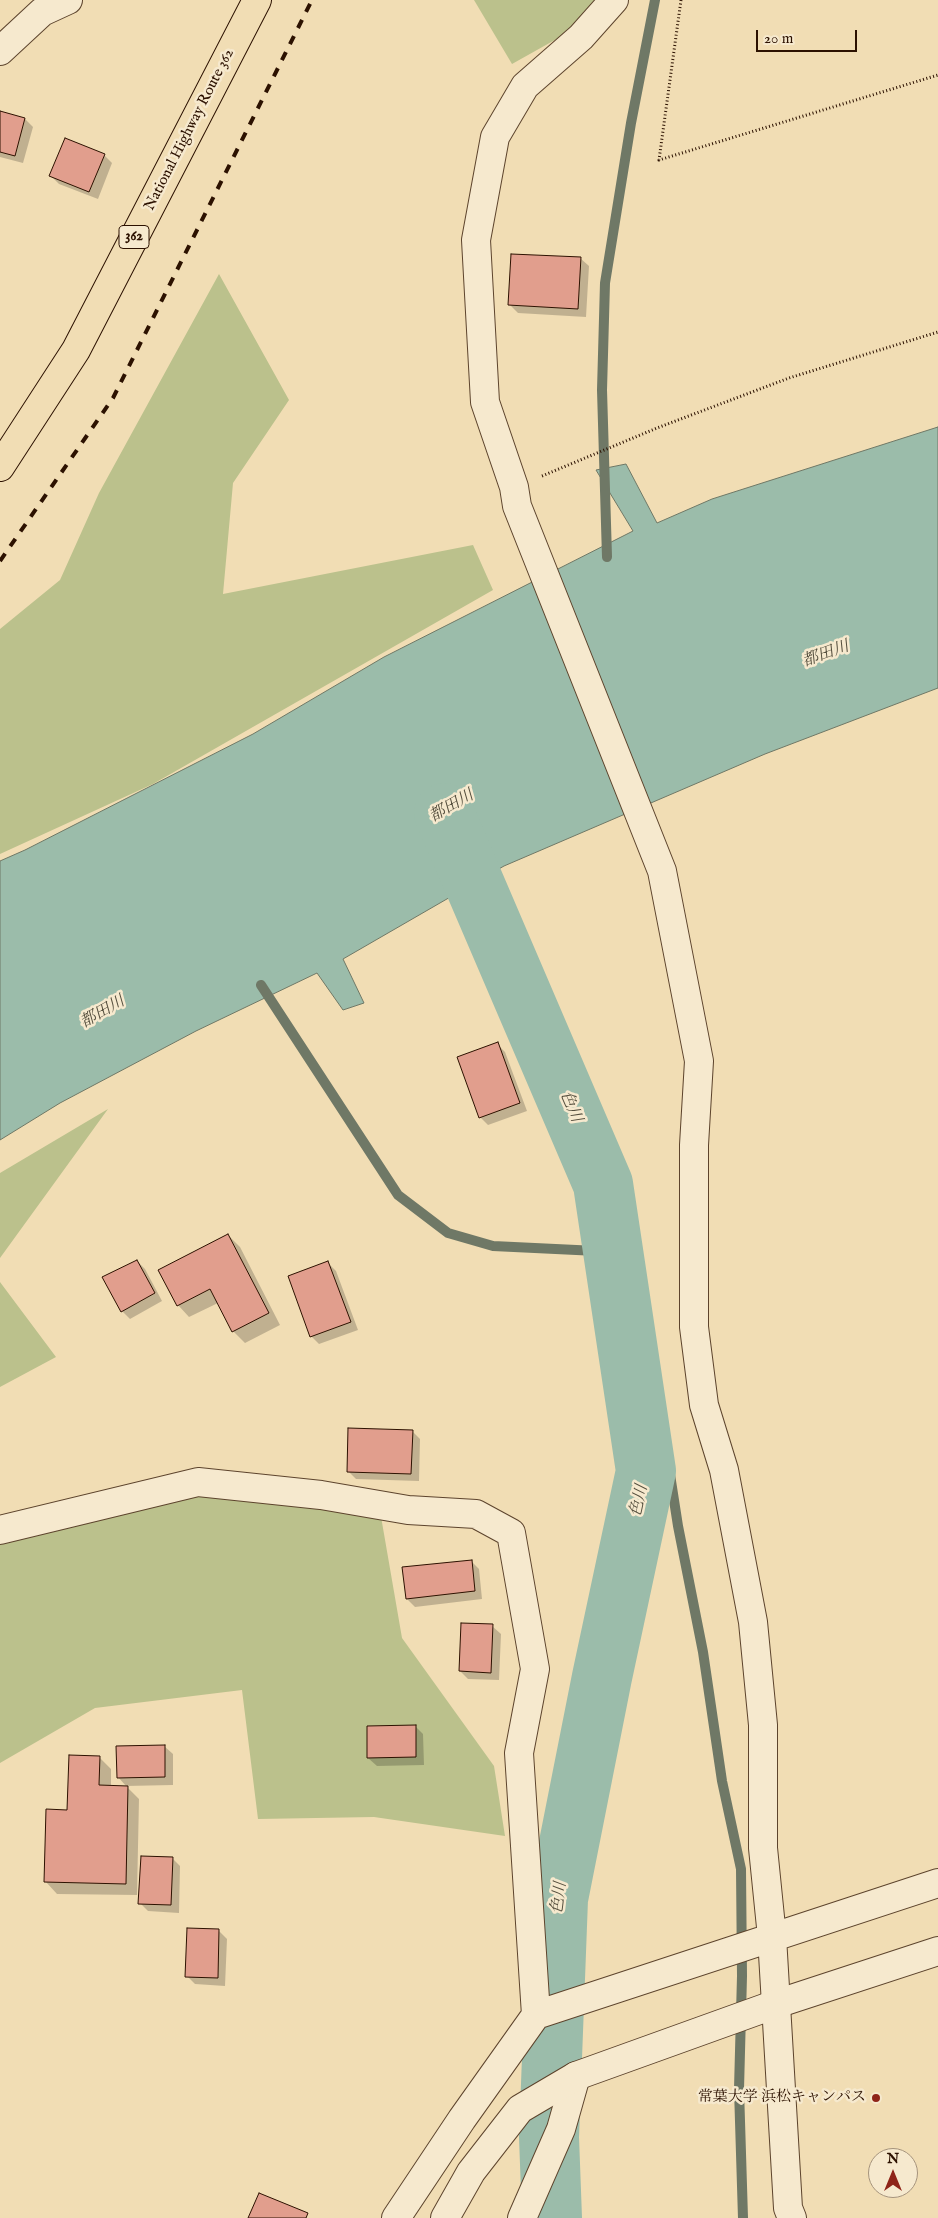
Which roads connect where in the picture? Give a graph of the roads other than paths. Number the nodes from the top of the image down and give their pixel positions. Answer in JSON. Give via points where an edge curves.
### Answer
{"nodes":[{"id":1,"x":68,"y":0,"type":"edge"},
{"id":2,"x":257,"y":0,"type":"edge"},
{"id":3,"x":614,"y":0,"type":"edge"},
{"id":4,"x":35,"y":6,"type":"edge"},
{"id":5,"x":0,"y":50,"type":"edge"},
{"id":6,"x":0,"y":467,"type":"edge"},
{"id":7,"x":0,"y":1530,"type":"edge"},
{"id":8,"x":938,"y":1883,"type":"edge"},
{"id":9,"x":772,"y":1937,"type":"junction"},
{"id":10,"x":938,"y":1951,"type":"edge"},
{"id":11,"x":776,"y":2004,"type":"junction"},
{"id":12,"x":536,"y":2015,"type":"junction"},
{"id":13,"x":576,"y":2076,"type":"junction"},
{"id":14,"x":396,"y":2218,"type":"edge"},
{"id":15,"x":445,"y":2218,"type":"edge"},
{"id":16,"x":522,"y":2218,"type":"edge"},
{"id":17,"x":792,"y":2218,"type":"edge"}],
"edges":[{"from":1,"to":4,"type":"street"},
{"from":2,"to":6,"type":"highway","name":"National Highway Route 362","number":"362","via":[[76,350]]},
{"from":3,"to":9,"type":"street","via":[[580,37],[525,86],[495,137],[476,240],[485,402],[516,497],[662,871],[699,1061],[694,1144],[694,1327],[704,1405],[724,1470],[753,1622],[764,1726],[764,1848]]},
{"from":4,"to":5,"type":"street"},
{"from":7,"to":12,"type":"street","via":[[198,1482],[321,1495],[408,1510],[476,1514],[510,1533],[535,1669],[519,1753]]},
{"from":8,"to":9,"type":"street"},
{"from":9,"to":11,"type":"street"},
{"from":9,"to":12,"type":"street"},
{"from":10,"to":11,"type":"street"},
{"from":11,"to":13,"type":"street"},
{"from":11,"to":17,"type":"street","via":[[788,2208]]},
{"from":12,"to":14,"type":"street"},
{"from":13,"to":15,"type":"street","via":[[520,2109],[471,2172]]},
{"from":13,"to":16,"type":"street","via":[[561,2129]]}]}
